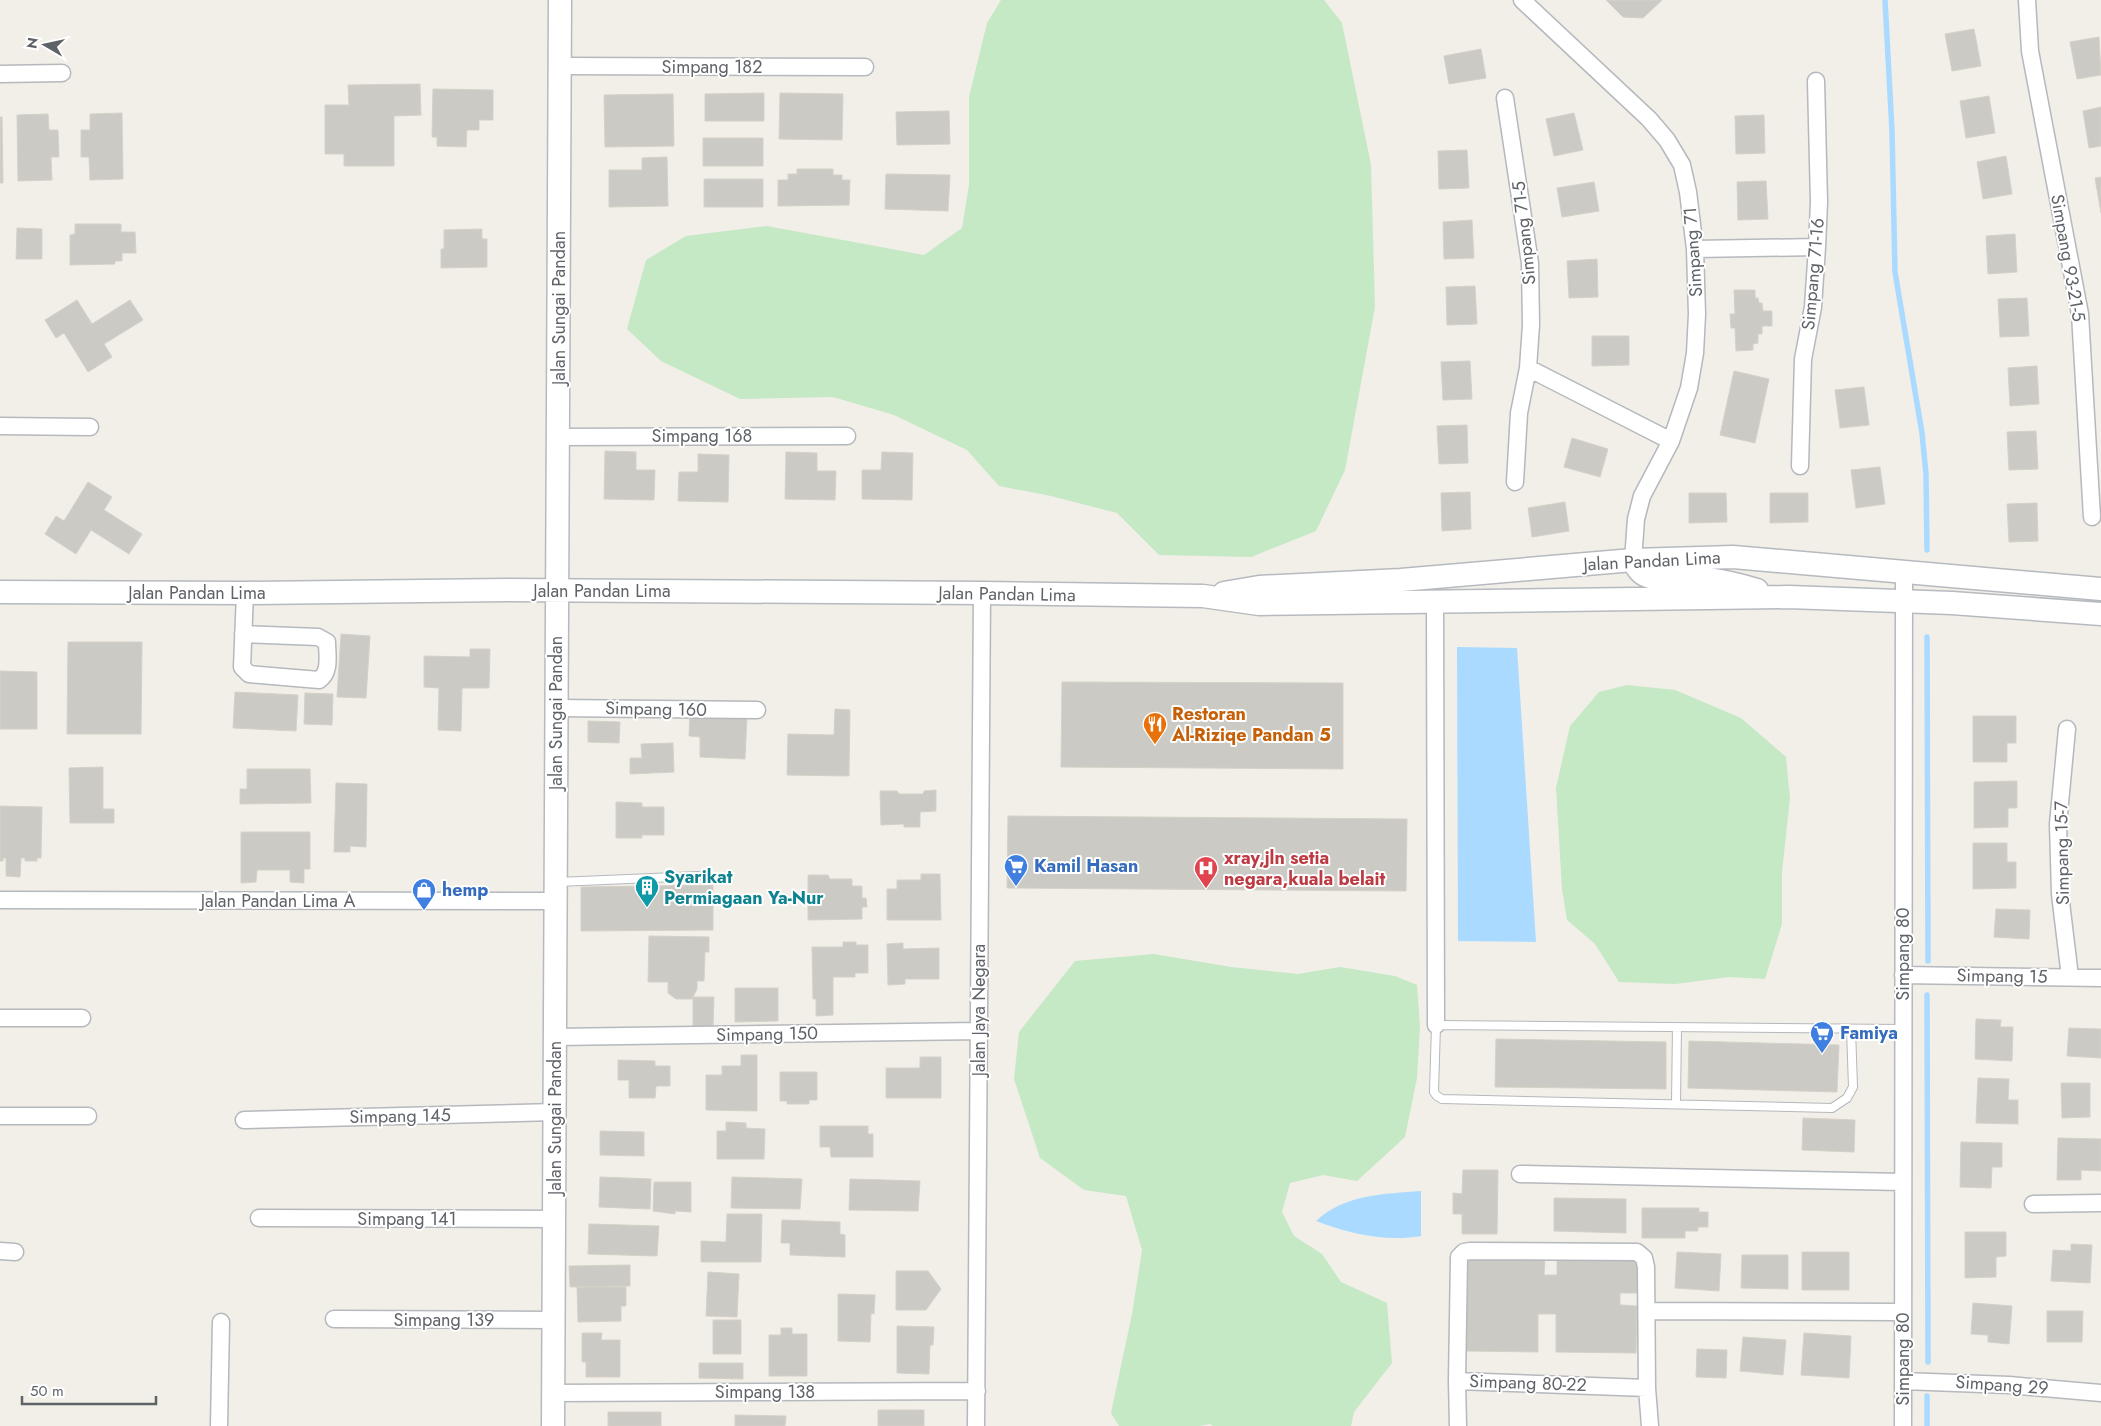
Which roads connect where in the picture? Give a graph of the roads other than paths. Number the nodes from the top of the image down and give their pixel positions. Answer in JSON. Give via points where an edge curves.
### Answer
{"nodes":[{"id":1,"x":560,"y":0,"type":"edge"},
{"id":2,"x":1522,"y":0,"type":"edge"},
{"id":3,"x":2027,"y":0,"type":"edge"},
{"id":4,"x":560,"y":66,"type":"junction"},
{"id":5,"x":865,"y":67,"type":"dead end"},
{"id":6,"x":0,"y":74,"type":"edge"},
{"id":7,"x":62,"y":74,"type":"dead end"},
{"id":8,"x":1816,"y":81,"type":"dead end"},
{"id":9,"x":1505,"y":98,"type":"dead end"},
{"id":10,"x":1817,"y":247,"type":"junction"},
{"id":11,"x":1695,"y":250,"type":"junction"},
{"id":12,"x":1528,"y":368,"type":"junction"},
{"id":13,"x":0,"y":426,"type":"edge"},
{"id":14,"x":90,"y":427,"type":"dead end"},
{"id":15,"x":847,"y":436,"type":"dead end"},
{"id":16,"x":558,"y":437,"type":"junction"},
{"id":17,"x":1671,"y":441,"type":"junction"},
{"id":18,"x":1800,"y":466,"type":"dead end"},
{"id":19,"x":1515,"y":482,"type":"dead end"},
{"id":20,"x":2092,"y":517,"type":"dead end"},
{"id":21,"x":557,"y":555,"type":"junction"},
{"id":22,"x":1634,"y":560,"type":"junction"},
{"id":23,"x":1904,"y":572,"type":"junction"},
{"id":24,"x":506,"y":590,"type":"junction"},
{"id":25,"x":2101,"y":590,"type":"edge"},
{"id":26,"x":556,"y":591,"type":"junction"},
{"id":27,"x":636,"y":591,"type":"junction"},
{"id":28,"x":0,"y":592,"type":"edge"},
{"id":29,"x":245,"y":593,"type":"junction"},
{"id":30,"x":982,"y":593,"type":"junction"},
{"id":31,"x":1203,"y":596,"type":"junction"},
{"id":32,"x":1789,"y":597,"type":"junction"},
{"id":33,"x":1591,"y":600,"type":"junction"},
{"id":34,"x":1903,"y":600,"type":"junction"},
{"id":35,"x":1435,"y":602,"type":"junction"},
{"id":36,"x":2101,"y":614,"type":"edge"},
{"id":37,"x":556,"y":629,"type":"junction"},
{"id":38,"x":243,"y":634,"type":"junction"},
{"id":39,"x":556,"y":708,"type":"junction"},
{"id":40,"x":756,"y":710,"type":"dead end"},
{"id":41,"x":2067,"y":729,"type":"dead end"},
{"id":42,"x":698,"y":876,"type":"dead end"},
{"id":43,"x":556,"y":892,"type":"junction"},
{"id":44,"x":0,"y":900,"type":"edge"},
{"id":45,"x":1903,"y":975,"type":"junction"},
{"id":46,"x":2070,"y":977,"type":"junction"},
{"id":47,"x":2101,"y":978,"type":"edge"},
{"id":48,"x":0,"y":1018,"type":"edge"},
{"id":49,"x":82,"y":1018,"type":"dead end"},
{"id":50,"x":1436,"y":1025,"type":"junction"},
{"id":51,"x":1677,"y":1027,"type":"junction"},
{"id":52,"x":1851,"y":1028,"type":"junction"},
{"id":53,"x":1903,"y":1028,"type":"junction"},
{"id":54,"x":978,"y":1031,"type":"junction"},
{"id":55,"x":555,"y":1037,"type":"junction"},
{"id":56,"x":1676,"y":1104,"type":"junction"},
{"id":57,"x":555,"y":1112,"type":"junction"},
{"id":58,"x":0,"y":1116,"type":"edge"},
{"id":59,"x":88,"y":1116,"type":"dead end"},
{"id":60,"x":244,"y":1120,"type":"dead end"},
{"id":61,"x":1520,"y":1174,"type":"dead end"},
{"id":62,"x":1903,"y":1182,"type":"junction"},
{"id":63,"x":2101,"y":1203,"type":"edge"},
{"id":64,"x":2033,"y":1204,"type":"dead end"},
{"id":65,"x":259,"y":1218,"type":"dead end"},
{"id":66,"x":555,"y":1219,"type":"junction"},
{"id":67,"x":1648,"y":1311,"type":"junction"},
{"id":68,"x":1903,"y":1312,"type":"junction"},
{"id":69,"x":334,"y":1319,"type":"dead end"},
{"id":70,"x":554,"y":1320,"type":"junction"},
{"id":71,"x":221,"y":1322,"type":"dead end"},
{"id":72,"x":1457,"y":1381,"type":"junction"},
{"id":73,"x":1903,"y":1381,"type":"junction"},
{"id":74,"x":1647,"y":1388,"type":"junction"},
{"id":75,"x":977,"y":1392,"type":"junction"},
{"id":76,"x":2101,"y":1392,"type":"edge"},
{"id":77,"x":553,"y":1393,"type":"junction"},
{"id":78,"x":219,"y":1426,"type":"edge"},
{"id":79,"x":553,"y":1426,"type":"edge"},
{"id":80,"x":976,"y":1426,"type":"edge"},
{"id":81,"x":1458,"y":1426,"type":"edge"},
{"id":82,"x":1650,"y":1426,"type":"edge"},
{"id":83,"x":1903,"y":1426,"type":"edge"}],
"edges":[{"from":1,"to":4,"type":"main road","name":"Jalan Sungai Pandan"},
{"from":2,"to":11,"type":"street","name":"Simpang 71","via":[[1668,140],[1682,164]]},
{"from":3,"to":20,"type":"street","name":"Simpang 93-21-5","via":[[2030,51],[2080,314]]},
{"from":4,"to":5,"type":"street","name":"Simpang 182"},
{"from":4,"to":16,"type":"main road","name":"Jalan Sungai Pandan"},
{"from":6,"to":7,"type":"street"},
{"from":8,"to":10,"type":"street","name":"Simpang 71-16"},
{"from":9,"to":12,"type":"street","name":"Simpang 71-5","via":[[1530,263]]},
{"from":10,"to":11,"type":"street"},
{"from":10,"to":18,"type":"street","name":"Simpang 71-16","via":[[1813,307],[1803,359]]},
{"from":11,"to":17,"type":"street","name":"Simpang 71","via":[[1695,352],[1689,388]]},
{"from":12,"to":17,"type":"street"},
{"from":12,"to":19,"type":"street","name":"Simpang 71-5","via":[[1519,413]]},
{"from":13,"to":14,"type":"street"},
{"from":15,"to":16,"type":"street","name":"Simpang 168"},
{"from":16,"to":21,"type":"main road","name":"Jalan Sungai Pandan"},
{"from":17,"to":22,"type":"street","name":"Simpang 71","via":[[1642,496],[1636,518]]},
{"from":21,"to":24,"type":"main road","via":[[545,579]]},
{"from":21,"to":26,"type":"main road","name":"Jalan Sungai Pandan"},
{"from":22,"to":23,"type":"main road","name":"Jalan Pandan Lima","via":[[1733,557]]},
{"from":22,"to":31,"type":"main road","name":"Jalan Pandan Lima","via":[[1401,580],[1259,587]]},
{"from":22,"to":32,"type":"main road","via":[[1645,576],[1663,580],[1728,582]]},
{"from":22,"to":33,"type":"main road","via":[[1630,574],[1621,585]]},
{"from":23,"to":25,"type":"main road","name":"Jalan Pandan Lima"},
{"from":23,"to":34,"type":"street","name":"Simpang 80"},
{"from":24,"to":26,"type":"main road","name":"Jalan Pandan Lima"},
{"from":24,"to":29,"type":"main road","name":"Jalan Pandan Lima"},
{"from":26,"to":27,"type":"main road","name":"Jalan Pandan Lima"},
{"from":26,"to":37,"type":"main road","name":"Jalan Sungai Pandan"},
{"from":27,"to":30,"type":"main road","name":"Jalan Pandan Lima"},
{"from":27,"to":37,"type":"main road","via":[[621,596],[582,596],[570,600],[562,609]]},
{"from":28,"to":29,"type":"main road","name":"Jalan Pandan Lima"},
{"from":29,"to":38,"type":"street"},
{"from":30,"to":31,"type":"main road","name":"Jalan Pandan Lima"},
{"from":30,"to":54,"type":"street","name":"Jalan Jaya Negara"},
{"from":31,"to":35,"type":"main road","name":"Jalan Pandan Lima","via":[[1259,604]]},
{"from":32,"to":33,"type":"main road","name":"Jalan Pandan Lima"},
{"from":32,"to":34,"type":"main road","name":"Jalan Pandan Lima"},
{"from":33,"to":35,"type":"main road","name":"Jalan Pandan Lima"},
{"from":34,"to":36,"type":"main road","name":"Jalan Pandan Lima"},
{"from":34,"to":45,"type":"street","name":"Simpang 80"},
{"from":35,"to":50,"type":"street"},
{"from":37,"to":39,"type":"main road","name":"Jalan Sungai Pandan"},
{"from":38,"to":38,"type":"street","via":[[242,667],[249,674],[319,680],[324,677],[327,670],[327,642],[324,639]]},
{"from":39,"to":40,"type":"street","name":"Simpang 160"},
{"from":39,"to":43,"type":"main road","name":"Jalan Sungai Pandan"},
{"from":41,"to":46,"type":"street","name":"Simpang 15-7","via":[[2058,824],[2060,894]]},
{"from":42,"to":43,"type":"lane"},
{"from":43,"to":44,"type":"street","name":"Jalan Pandan Lima A"},
{"from":43,"to":55,"type":"main road","name":"Jalan Sungai Pandan"},
{"from":45,"to":46,"type":"street","name":"Simpang 15"},
{"from":45,"to":53,"type":"street","name":"Simpang 80"},
{"from":46,"to":47,"type":"street","name":"Simpang 15"},
{"from":48,"to":49,"type":"street"},
{"from":50,"to":51,"type":"lane"},
{"from":50,"to":56,"type":"lane","via":[[1433,1082],[1434,1092],[1442,1099]]},
{"from":51,"to":52,"type":"lane"},
{"from":51,"to":56,"type":"lane"},
{"from":52,"to":53,"type":"lane"},
{"from":52,"to":56,"type":"lane","via":[[1852,1087],[1847,1098],[1832,1108]]},
{"from":53,"to":62,"type":"street","name":"Simpang 80"},
{"from":54,"to":55,"type":"street","name":"Simpang 150"},
{"from":54,"to":75,"type":"street","name":"Jalan Jaya Negara"},
{"from":55,"to":57,"type":"main road","name":"Jalan Sungai Pandan"},
{"from":57,"to":60,"type":"street","name":"Simpang 145"},
{"from":57,"to":66,"type":"main road","name":"Jalan Sungai Pandan"},
{"from":58,"to":59,"type":"street"},
{"from":61,"to":62,"type":"street"},
{"from":62,"to":68,"type":"street","name":"Simpang 80"},
{"from":63,"to":64,"type":"street"},
{"from":65,"to":66,"type":"street","name":"Simpang 141"},
{"from":66,"to":70,"type":"main road","name":"Jalan Sungai Pandan"},
{"from":67,"to":68,"type":"street"},
{"from":67,"to":72,"type":"street","name":"Simpang 80-22","via":[[1646,1267],[1644,1258],[1637,1252],[1464,1252],[1459,1258]]},
{"from":67,"to":74,"type":"street","name":"Simpang 80-22"},
{"from":68,"to":73,"type":"street","name":"Simpang 80"},
{"from":69,"to":70,"type":"street","name":"Simpang 139"},
{"from":70,"to":77,"type":"main road","name":"Jalan Sungai Pandan"},
{"from":71,"to":78,"type":"street"},
{"from":72,"to":74,"type":"street","name":"Simpang 80-22"},
{"from":72,"to":81,"type":"street"},
{"from":73,"to":76,"type":"street","name":"Simpang 29"},
{"from":73,"to":83,"type":"street","name":"Simpang 80"},
{"from":74,"to":82,"type":"street"},
{"from":75,"to":77,"type":"street","name":"Simpang 138"},
{"from":75,"to":80,"type":"street","name":"Jalan Jaya Negara"},
{"from":77,"to":79,"type":"main road","name":"Jalan Sungai Pandan"}]}
